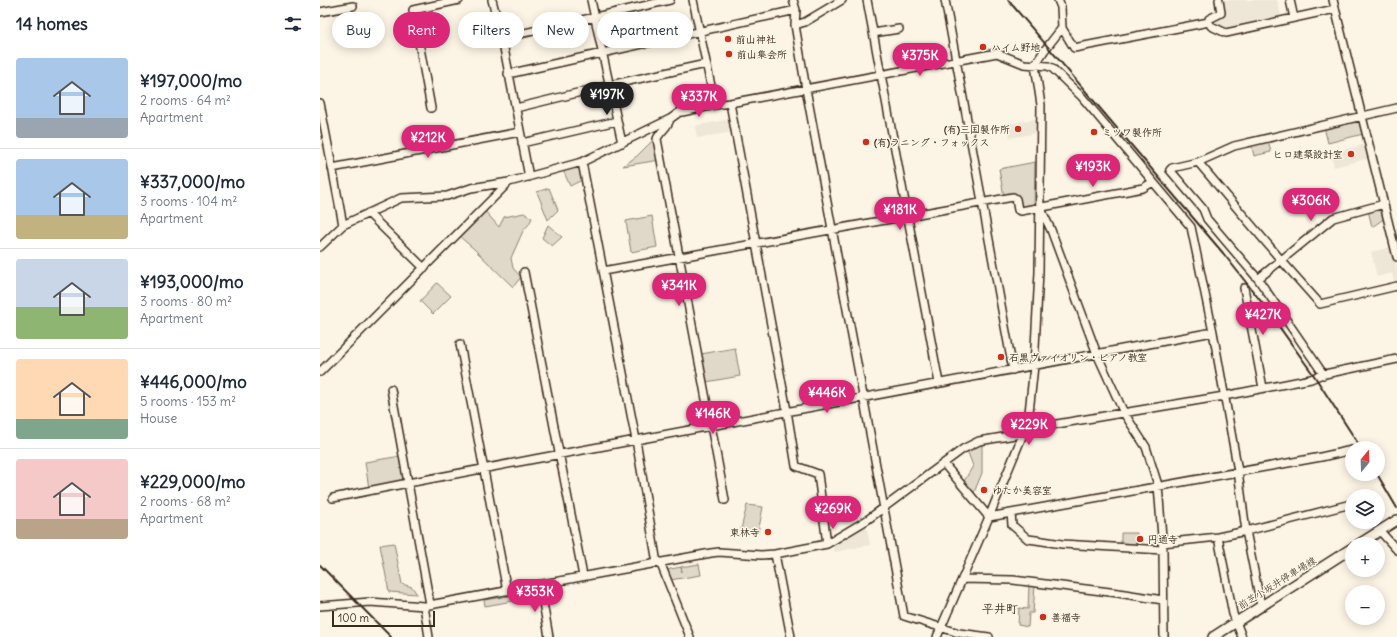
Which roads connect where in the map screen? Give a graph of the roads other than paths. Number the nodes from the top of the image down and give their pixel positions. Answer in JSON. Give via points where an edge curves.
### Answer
{"nodes":[{"id":1,"x":459,"y":0,"type":"edge"},
{"id":2,"x":492,"y":0,"type":"edge"},
{"id":3,"x":591,"y":0,"type":"edge"},
{"id":4,"x":670,"y":0,"type":"edge"},
{"id":5,"x":693,"y":0,"type":"edge"},
{"id":6,"x":793,"y":0,"type":"edge"},
{"id":7,"x":842,"y":0,"type":"edge"},
{"id":8,"x":867,"y":0,"type":"edge"},
{"id":9,"x":945,"y":0,"type":"edge"},
{"id":10,"x":1058,"y":0,"type":"edge"},
{"id":11,"x":1220,"y":0,"type":"edge"},
{"id":12,"x":1290,"y":0,"type":"edge"},
{"id":13,"x":1333,"y":0,"type":"edge"},
{"id":14,"x":353,"y":6,"type":"dead end"},
{"id":15,"x":1335,"y":9,"type":"junction"},
{"id":16,"x":796,"y":10,"type":"junction"},
{"id":17,"x":320,"y":12,"type":"edge"},
{"id":18,"x":495,"y":12,"type":"edge"},
{"id":19,"x":595,"y":18,"type":"junction"},
{"id":20,"x":1294,"y":18,"type":"junction"},
{"id":21,"x":1209,"y":22,"type":"junction"},
{"id":22,"x":795,"y":25,"type":"junction"},
{"id":23,"x":1062,"y":28,"type":"junction"},
{"id":24,"x":899,"y":29,"type":"dead end"},
{"id":25,"x":700,"y":32,"type":"junction"},
{"id":26,"x":524,"y":33,"type":"edge"},
{"id":27,"x":873,"y":33,"type":"junction"},
{"id":28,"x":504,"y":48,"type":"edge"},
{"id":29,"x":603,"y":53,"type":"junction"},
{"id":30,"x":956,"y":61,"type":"junction"},
{"id":31,"x":706,"y":64,"type":"junction"},
{"id":32,"x":1035,"y":65,"type":"junction"},
{"id":33,"x":508,"y":74,"type":"junction"},
{"id":34,"x":881,"y":75,"type":"junction"},
{"id":35,"x":610,"y":85,"type":"junction"},
{"id":36,"x":712,"y":89,"type":"junction"},
{"id":37,"x":806,"y":89,"type":"junction"},
{"id":38,"x":320,"y":102,"type":"edge"},
{"id":39,"x":730,"y":103,"type":"junction"},
{"id":40,"x":715,"y":105,"type":"junction"},
{"id":41,"x":431,"y":108,"type":"dead end"},
{"id":42,"x":516,"y":108,"type":"junction"},
{"id":43,"x":1397,"y":108,"type":"edge"},
{"id":44,"x":680,"y":112,"type":"junction"},
{"id":45,"x":1362,"y":116,"type":"junction"},
{"id":46,"x":670,"y":119,"type":"junction"},
{"id":47,"x":617,"y":121,"type":"junction"},
{"id":48,"x":520,"y":132,"type":"junction"},
{"id":49,"x":522,"y":143,"type":"junction"},
{"id":50,"x":622,"y":143,"type":"junction"},
{"id":51,"x":582,"y":162,"type":"junction"},
{"id":52,"x":1198,"y":162,"type":"junction"},
{"id":53,"x":332,"y":168,"type":"junction"},
{"id":54,"x":529,"y":177,"type":"junction"},
{"id":55,"x":509,"y":182,"type":"junction"},
{"id":56,"x":1153,"y":182,"type":"junction"},
{"id":57,"x":982,"y":203,"type":"junction"},
{"id":58,"x":1384,"y":204,"type":"junction"},
{"id":59,"x":1040,"y":207,"type":"junction"},
{"id":60,"x":368,"y":213,"type":"junction"},
{"id":61,"x":907,"y":216,"type":"junction"},
{"id":62,"x":343,"y":225,"type":"junction"},
{"id":63,"x":831,"y":230,"type":"junction"},
{"id":64,"x":756,"y":244,"type":"junction"},
{"id":65,"x":1395,"y":244,"type":"edge"},
{"id":66,"x":320,"y":247,"type":"edge"},
{"id":67,"x":1397,"y":257,"type":"edge"},
{"id":68,"x":680,"y":258,"type":"junction"},
{"id":69,"x":1280,"y":260,"type":"junction"},
{"id":70,"x":424,"y":268,"type":"junction"},
{"id":71,"x":603,"y":271,"type":"junction"},
{"id":72,"x":524,"y":272,"type":"dead end"},
{"id":73,"x":1258,"y":279,"type":"junction"},
{"id":74,"x":1397,"y":286,"type":"edge"},
{"id":75,"x":1244,"y":288,"type":"dead end"},
{"id":76,"x":1213,"y":332,"type":"junction"},
{"id":77,"x":460,"y":344,"type":"dead end"},
{"id":78,"x":1096,"y":354,"type":"junction"},
{"id":79,"x":1397,"y":359,"type":"edge"},
{"id":80,"x":1034,"y":366,"type":"junction"},
{"id":81,"x":1013,"y":370,"type":"junction"},
{"id":82,"x":320,"y":372,"type":"edge"},
{"id":83,"x":1324,"y":375,"type":"junction"},
{"id":84,"x":939,"y":383,"type":"junction"},
{"id":85,"x":1262,"y":388,"type":"junction"},
{"id":86,"x":390,"y":389,"type":"dead end"},
{"id":87,"x":1224,"y":396,"type":"junction"},
{"id":88,"x":863,"y":398,"type":"junction"},
{"id":89,"x":788,"y":411,"type":"junction"},
{"id":90,"x":1124,"y":413,"type":"junction"},
{"id":91,"x":711,"y":425,"type":"junction"},
{"id":92,"x":1024,"y":432,"type":"junction"},
{"id":93,"x":636,"y":440,"type":"junction"},
{"id":94,"x":1345,"y":452,"type":"edge"},
{"id":95,"x":559,"y":454,"type":"junction"},
{"id":96,"x":944,"y":464,"type":"junction"},
{"id":97,"x":483,"y":469,"type":"junction"},
{"id":98,"x":1238,"y":471,"type":"junction"},
{"id":99,"x":408,"y":483,"type":"junction"},
{"id":100,"x":1158,"y":485,"type":"junction"},
{"id":101,"x":333,"y":498,"type":"dead end"},
{"id":102,"x":725,"y":500,"type":"dead end"},
{"id":103,"x":1345,"y":506,"type":"edge"},
{"id":104,"x":884,"y":507,"type":"junction"},
{"id":105,"x":1011,"y":512,"type":"junction"},
{"id":106,"x":989,"y":517,"type":"junction"},
{"id":107,"x":1397,"y":520,"type":"edge"},
{"id":108,"x":1246,"y":531,"type":"junction"},
{"id":109,"x":1380,"y":531,"type":"junction"},
{"id":110,"x":1218,"y":537,"type":"junction"},
{"id":111,"x":1370,"y":537,"type":"edge"},
{"id":112,"x":827,"y":544,"type":"junction"},
{"id":113,"x":1163,"y":547,"type":"junction"},
{"id":114,"x":1397,"y":550,"type":"edge"},
{"id":115,"x":1345,"y":552,"type":"edge"},
{"id":116,"x":775,"y":554,"type":"junction"},
{"id":117,"x":659,"y":562,"type":"junction"},
{"id":118,"x":583,"y":576,"type":"junction"},
{"id":119,"x":962,"y":579,"type":"junction"},
{"id":120,"x":540,"y":585,"type":"junction"},
{"id":121,"x":507,"y":591,"type":"junction"},
{"id":122,"x":1163,"y":600,"type":"junction"},
{"id":123,"x":427,"y":605,"type":"junction"},
{"id":124,"x":320,"y":606,"type":"edge"},
{"id":125,"x":1261,"y":606,"type":"junction"},
{"id":126,"x":1236,"y":622,"type":"junction"},
{"id":127,"x":940,"y":628,"type":"junction"},
{"id":128,"x":429,"y":637,"type":"edge"},
{"id":129,"x":549,"y":637,"type":"edge"},
{"id":130,"x":690,"y":637,"type":"edge"},
{"id":131,"x":790,"y":637,"type":"edge"},
{"id":132,"x":937,"y":637,"type":"edge"},
{"id":133,"x":989,"y":637,"type":"edge"},
{"id":134,"x":1164,"y":637,"type":"edge"},
{"id":135,"x":1213,"y":637,"type":"edge"},
{"id":136,"x":1242,"y":637,"type":"edge"}],
"edges":[{"from":1,"to":41,"type":"street","via":[[413,10]]},
{"from":2,"to":18,"type":"street"},
{"from":3,"to":19,"type":"street"},
{"from":4,"to":19,"type":"street"},
{"from":5,"to":25,"type":"street"},
{"from":6,"to":16,"type":"street"},
{"from":7,"to":22,"type":"street","via":[[805,22]]},
{"from":8,"to":27,"type":"street"},
{"from":9,"to":30,"type":"street"},
{"from":10,"to":23,"type":"street"},
{"from":11,"to":21,"type":"street","via":[[1221,13],[1209,19]]},
{"from":12,"to":20,"type":"street"},
{"from":13,"to":15,"type":"street"},
{"from":14,"to":17,"type":"street"},
{"from":15,"to":20,"type":"street"},
{"from":15,"to":45,"type":"street"},
{"from":16,"to":22,"type":"street"},
{"from":16,"to":25,"type":"street"},
{"from":19,"to":26,"type":"street"},
{"from":19,"to":29,"type":"street"},
{"from":20,"to":21,"type":"street","via":[[1226,33],[1211,26]]},
{"from":21,"to":23,"type":"street","via":[[1074,48]]},
{"from":22,"to":37,"type":"street"},
{"from":23,"to":32,"type":"street"},
{"from":24,"to":27,"type":"street"},
{"from":25,"to":29,"type":"street"},
{"from":25,"to":31,"type":"street"},
{"from":27,"to":34,"type":"street"},
{"from":28,"to":33,"type":"street"},
{"from":29,"to":33,"type":"street"},
{"from":29,"to":35,"type":"street"},
{"from":30,"to":32,"type":"street","via":[[997,53],[1024,64]]},
{"from":30,"to":34,"type":"street"},
{"from":30,"to":57,"type":"street"},
{"from":31,"to":35,"type":"street"},
{"from":31,"to":36,"type":"street"},
{"from":32,"to":56,"type":"street","via":[[1052,68],[1082,97]]},
{"from":32,"to":59,"type":"street","via":[[1041,105]]},
{"from":33,"to":42,"type":"street"},
{"from":34,"to":37,"type":"street"},
{"from":34,"to":61,"type":"street"},
{"from":35,"to":42,"type":"street"},
{"from":35,"to":47,"type":"street"},
{"from":36,"to":40,"type":"street"},
{"from":36,"to":44,"type":"street"},
{"from":37,"to":39,"type":"street"},
{"from":37,"to":63,"type":"street"},
{"from":38,"to":53,"type":"street"},
{"from":39,"to":40,"type":"street"},
{"from":39,"to":64,"type":"street"},
{"from":40,"to":44,"type":"street"},
{"from":42,"to":48,"type":"street"},
{"from":43,"to":45,"type":"street"},
{"from":44,"to":46,"type":"street"},
{"from":45,"to":52,"type":"street","via":[[1234,146]]},
{"from":45,"to":58,"type":"street"},
{"from":46,"to":50,"type":"street"},
{"from":46,"to":68,"type":"street","via":[[669,125],[658,139]]},
{"from":47,"to":49,"type":"street"},
{"from":47,"to":50,"type":"street"},
{"from":48,"to":49,"type":"street"},
{"from":48,"to":53,"type":"street"},
{"from":49,"to":54,"type":"street"},
{"from":50,"to":51,"type":"street"},
{"from":51,"to":54,"type":"street"},
{"from":51,"to":71,"type":"street"},
{"from":52,"to":69,"type":"street"},
{"from":52,"to":73,"type":"street","via":[[1170,170],[1203,209],[1207,220]]},
{"from":53,"to":62,"type":"street"},
{"from":54,"to":55,"type":"street"},
{"from":55,"to":60,"type":"street","via":[[471,188],[447,196],[401,198]]},
{"from":55,"to":70,"type":"street"},
{"from":56,"to":59,"type":"street","via":[[1143,188]]},
{"from":56,"to":76,"type":"street","via":[[1190,227]]},
{"from":57,"to":59,"type":"street","via":[[1014,197],[1020,211]]},
{"from":57,"to":61,"type":"street"},
{"from":57,"to":81,"type":"street"},
{"from":58,"to":65,"type":"street"},
{"from":58,"to":69,"type":"street","via":[[1333,218]]},
{"from":59,"to":78,"type":"street","via":[[1051,230]]},
{"from":59,"to":80,"type":"street"},
{"from":60,"to":62,"type":"street"},
{"from":60,"to":70,"type":"street"},
{"from":61,"to":63,"type":"street"},
{"from":61,"to":84,"type":"street"},
{"from":62,"to":66,"type":"street"},
{"from":63,"to":64,"type":"street"},
{"from":63,"to":88,"type":"street"},
{"from":64,"to":68,"type":"street"},
{"from":64,"to":89,"type":"street"},
{"from":65,"to":67,"type":"street"},
{"from":68,"to":71,"type":"street"},
{"from":68,"to":91,"type":"street"},
{"from":69,"to":73,"type":"street"},
{"from":69,"to":74,"type":"street","via":[[1320,304]]},
{"from":70,"to":82,"type":"street"},
{"from":71,"to":93,"type":"street"},
{"from":72,"to":95,"type":"street"},
{"from":73,"to":83,"type":"street"},
{"from":75,"to":85,"type":"street"},
{"from":76,"to":78,"type":"street"},
{"from":76,"to":87,"type":"street"},
{"from":77,"to":97,"type":"street"},
{"from":78,"to":80,"type":"street"},
{"from":78,"to":90,"type":"street"},
{"from":79,"to":83,"type":"street"},
{"from":80,"to":81,"type":"street"},
{"from":80,"to":92,"type":"street","via":[[1028,422]]},
{"from":81,"to":84,"type":"street"},
{"from":83,"to":85,"type":"street"},
{"from":84,"to":88,"type":"street"},
{"from":85,"to":87,"type":"street"},
{"from":86,"to":99,"type":"street"},
{"from":87,"to":90,"type":"street"},
{"from":87,"to":98,"type":"street"},
{"from":88,"to":89,"type":"street"},
{"from":88,"to":104,"type":"street"},
{"from":89,"to":91,"type":"street"},
{"from":89,"to":112,"type":"street","via":[[796,466],[818,474]]},
{"from":90,"to":92,"type":"street","via":[[1033,428]]},
{"from":90,"to":100,"type":"street","via":[[1146,447]]},
{"from":91,"to":93,"type":"street"},
{"from":91,"to":102,"type":"street"},
{"from":92,"to":96,"type":"street","via":[[979,441]]},
{"from":92,"to":106,"type":"street"},
{"from":93,"to":95,"type":"street"},
{"from":93,"to":117,"type":"street"},
{"from":94,"to":98,"type":"street"},
{"from":95,"to":97,"type":"street"},
{"from":95,"to":118,"type":"street"},
{"from":96,"to":104,"type":"street"},
{"from":96,"to":106,"type":"street"},
{"from":97,"to":99,"type":"street"},
{"from":97,"to":121,"type":"street"},
{"from":98,"to":100,"type":"street"},
{"from":98,"to":108,"type":"street"},
{"from":99,"to":101,"type":"street"},
{"from":99,"to":123,"type":"street"},
{"from":100,"to":105,"type":"street"},
{"from":100,"to":113,"type":"street"},
{"from":103,"to":108,"type":"street"},
{"from":104,"to":112,"type":"street"},
{"from":104,"to":127,"type":"street","via":[[904,616]]},
{"from":105,"to":106,"type":"street"},
{"from":105,"to":113,"type":"street","via":[[1012,525],[1028,539],[1062,544]]},
{"from":106,"to":119,"type":"street"},
{"from":107,"to":109,"type":"main road"},
{"from":108,"to":110,"type":"street"},
{"from":108,"to":125,"type":"street"},
{"from":109,"to":111,"type":"main road"},
{"from":109,"to":114,"type":"street"},
{"from":110,"to":113,"type":"street"},
{"from":110,"to":126,"type":"street"},
{"from":112,"to":116,"type":"street"},
{"from":113,"to":122,"type":"street"},
{"from":115,"to":125,"type":"main road","name":"前芝小坂井停車場線"},
{"from":116,"to":117,"type":"street","via":[[719,552]]},
{"from":116,"to":131,"type":"street"},
{"from":117,"to":118,"type":"street"},
{"from":117,"to":130,"type":"street"},
{"from":118,"to":120,"type":"street"},
{"from":119,"to":122,"type":"street","via":[[1014,580]]},
{"from":119,"to":127,"type":"street"},
{"from":120,"to":121,"type":"street"},
{"from":120,"to":129,"type":"street"},
{"from":121,"to":123,"type":"street"},
{"from":122,"to":134,"type":"street"},
{"from":123,"to":124,"type":"street","via":[[370,602]]},
{"from":123,"to":128,"type":"street"},
{"from":125,"to":126,"type":"main road","name":"前芝小坂井停車場線"},
{"from":126,"to":135,"type":"main road","name":"前芝小坂井停車場線"},
{"from":126,"to":136,"type":"street"},
{"from":127,"to":132,"type":"street"},
{"from":127,"to":133,"type":"street"}]}
